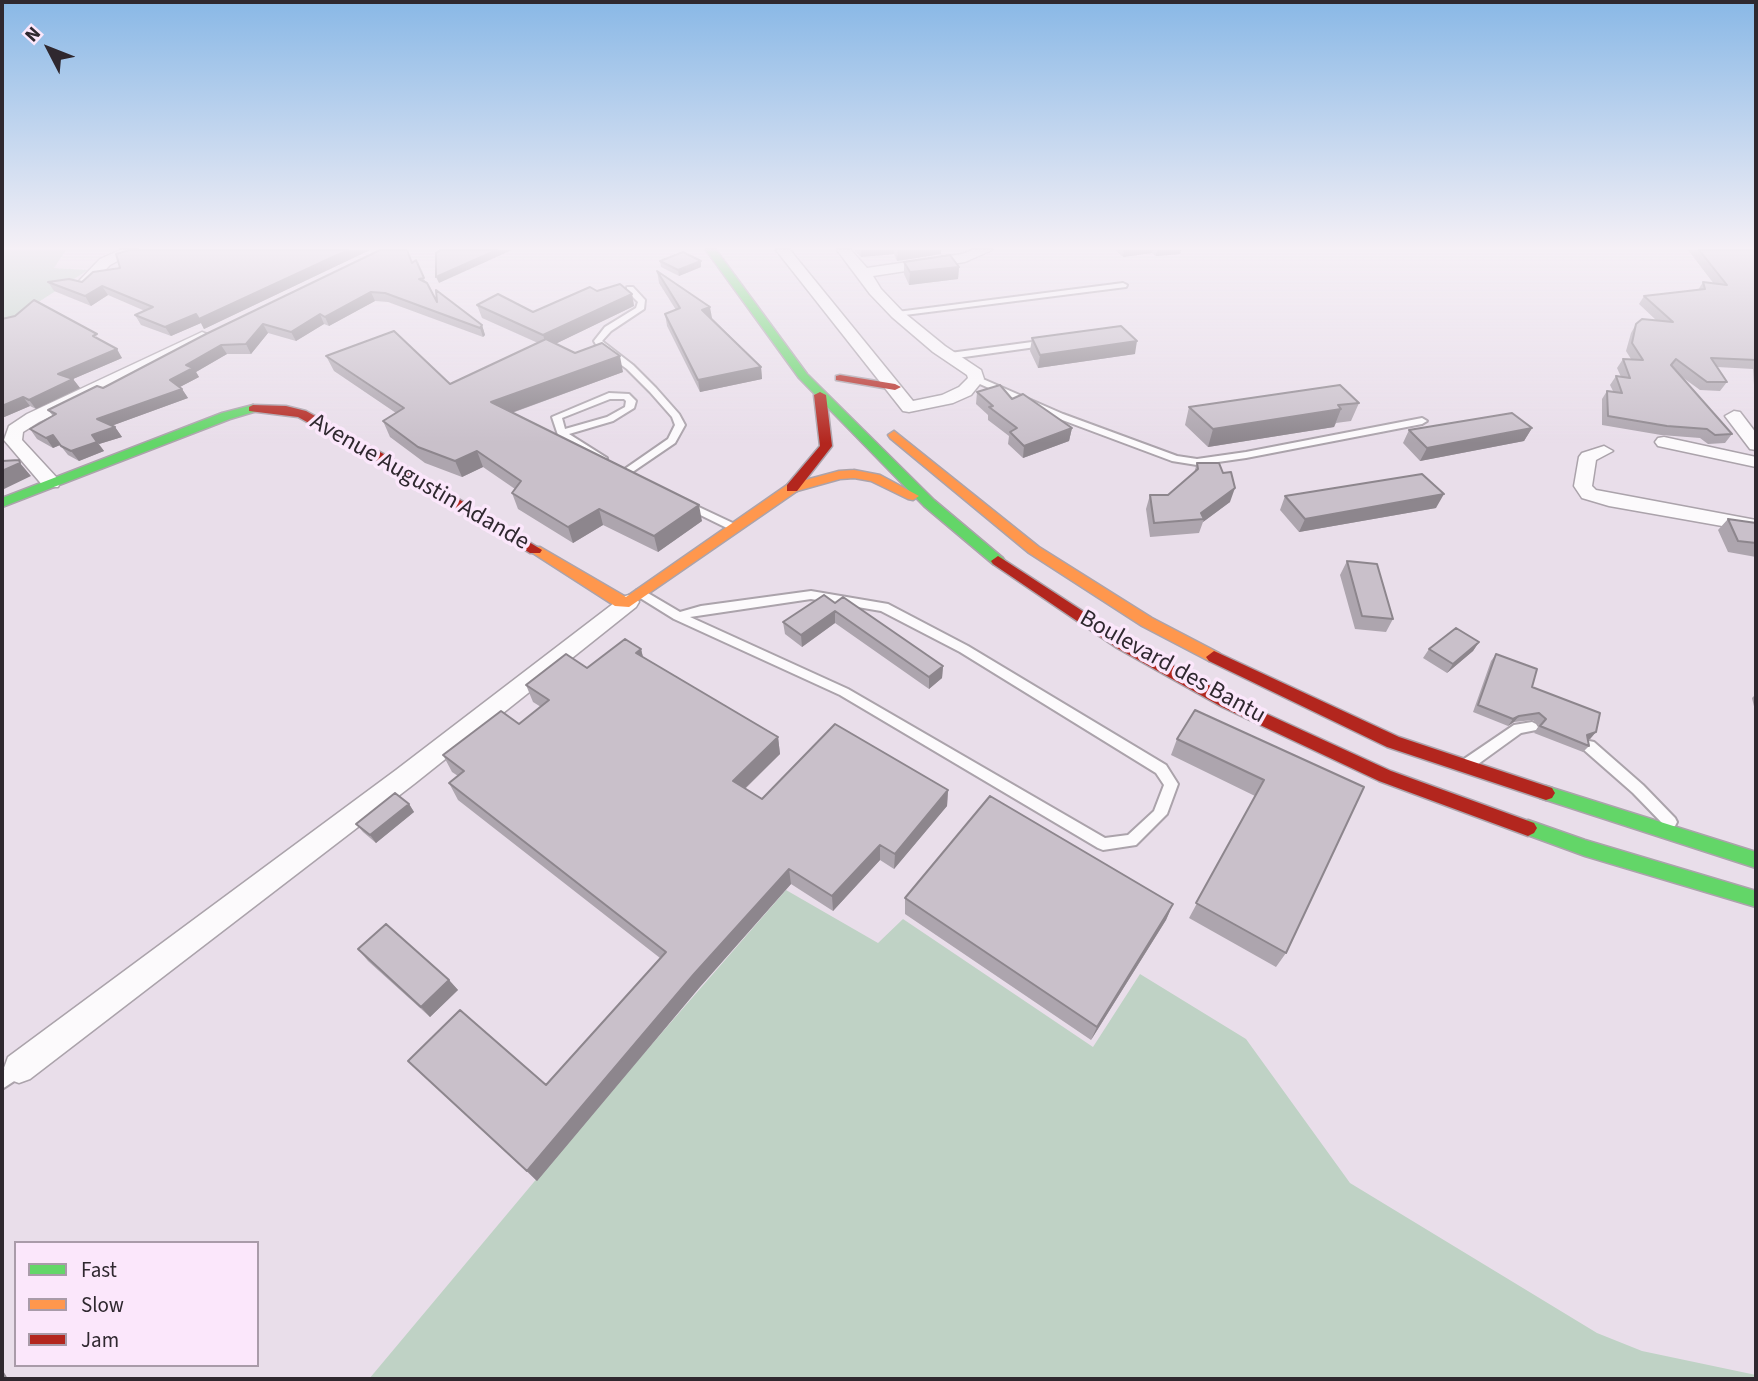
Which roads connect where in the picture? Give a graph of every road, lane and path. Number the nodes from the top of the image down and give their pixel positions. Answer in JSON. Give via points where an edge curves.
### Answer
{"nodes":[{"id":1,"x":631,"y":314,"type":"edge"},
{"id":2,"x":758,"y":314,"type":"edge"},
{"id":3,"x":836,"y":314,"type":"edge"},
{"id":4,"x":897,"y":314,"type":"edge"},
{"id":5,"x":220,"y":328,"type":"edge"},
{"id":6,"x":1054,"y":342,"type":"edge"},
{"id":7,"x":950,"y":356,"type":"junction"},
{"id":8,"x":976,"y":379,"type":"junction"},
{"id":9,"x":895,"y":387,"type":"junction"},
{"id":10,"x":820,"y":395,"type":"junction"},
{"id":11,"x":856,"y":397,"type":"dead end"},
{"id":12,"x":1734,"y":416,"type":"dead end"},
{"id":13,"x":913,"y":420,"type":"junction"},
{"id":14,"x":1422,"y":421,"type":"dead end"},
{"id":15,"x":880,"y":422,"type":"dead end"},
{"id":16,"x":561,"y":433,"type":"junction"},
{"id":17,"x":1664,"y":442,"type":"dead end"},
{"id":18,"x":1756,"y":445,"type":"edge"},
{"id":19,"x":1604,"y":451,"type":"dead end"},
{"id":20,"x":922,"y":461,"type":"junction"},
{"id":21,"x":1756,"y":462,"type":"edge"},
{"id":22,"x":624,"y":473,"type":"junction"},
{"id":23,"x":51,"y":483,"type":"junction"},
{"id":24,"x":646,"y":484,"type":"edge"},
{"id":25,"x":792,"y":488,"type":"junction"},
{"id":26,"x":671,"y":496,"type":"edge"},
{"id":27,"x":2,"y":503,"type":"edge"},
{"id":28,"x":929,"y":503,"type":"junction"},
{"id":29,"x":1756,"y":526,"type":"edge"},
{"id":30,"x":733,"y":527,"type":"junction"},
{"id":31,"x":635,"y":598,"type":"junction"},
{"id":32,"x":678,"y":616,"type":"junction"},
{"id":33,"x":1532,"y":727,"type":"dead end"},
{"id":34,"x":1589,"y":746,"type":"edge"},
{"id":35,"x":1463,"y":767,"type":"junction"},
{"id":36,"x":1688,"y":841,"type":"junction"},
{"id":37,"x":1756,"y":860,"type":"edge"},
{"id":38,"x":1756,"y":899,"type":"edge"},
{"id":39,"x":10,"y":1075,"type":"edge"}],
"edges":[{"from":1,"to":22,"type":"lane","via":[[598,341],[653,390],[680,425],[672,441]]},
{"from":2,"to":10,"type":"main road","name":"Boulevard des Bantu"},
{"from":3,"to":9,"type":"street"},
{"from":4,"to":7,"type":"street"},
{"from":5,"to":23,"type":"street","via":[[15,430],[16,446]]},
{"from":6,"to":7,"type":"lane"},
{"from":7,"to":8,"type":"street","via":[[970,368]]},
{"from":8,"to":13,"type":"street","via":[[965,391]]},
{"from":8,"to":14,"type":"lane","via":[[1060,416],[1175,459],[1197,462]]},
{"from":9,"to":11,"type":"main road","via":[[834,372]]},
{"from":9,"to":13,"type":"street"},
{"from":10,"to":25,"type":"main road","via":[[826,446]]},
{"from":10,"to":28,"type":"main road","name":"Boulevard des Bantu"},
{"from":12,"to":18,"type":"street"},
{"from":13,"to":20,"type":"main road"},
{"from":15,"to":20,"type":"main road","name":"Boulevard des Bantu"},
{"from":16,"to":16,"type":"lane","via":[[557,417],[563,412],[610,396],[626,396],[631,401],[629,408],[610,419]]},
{"from":16,"to":22,"type":"lane"},
{"from":17,"to":21,"type":"street"},
{"from":19,"to":29,"type":"street","via":[[1588,457],[1583,486],[1589,494]]},
{"from":20,"to":35,"type":"main road","name":"Boulevard des Bantu","via":[[1034,550],[1147,622],[1319,709]]},
{"from":22,"to":24,"type":"lane"},
{"from":23,"to":27,"type":"main road","name":"Avenue Augustin Adande"},
{"from":23,"to":31,"type":"main road","name":"Avenue Augustin Adande","via":[[226,416],[264,408],[286,410],[302,414],[404,471],[612,600]]},
{"from":25,"to":28,"type":"main road","via":[[854,474],[875,478]]},
{"from":25,"to":30,"type":"main road"},
{"from":26,"to":30,"type":"lane"},
{"from":28,"to":38,"type":"main road","name":"Boulevard des Bantu","via":[[1056,603],[1228,703],[1299,738],[1496,817]]},
{"from":30,"to":31,"type":"main road"},
{"from":31,"to":32,"type":"lane"},
{"from":31,"to":39,"type":"street"},
{"from":32,"to":32,"type":"lane","via":[[844,692],[1103,844],[1131,841],[1160,814],[1171,784],[1161,769],[964,649],[884,607],[811,595]]},
{"from":33,"to":35,"type":"lane","via":[[1518,728]]},
{"from":34,"to":36,"type":"lane"},
{"from":35,"to":36,"type":"main road","name":"Boulevard des Bantu"},
{"from":36,"to":37,"type":"main road","name":"Boulevard des Bantu"}]}
